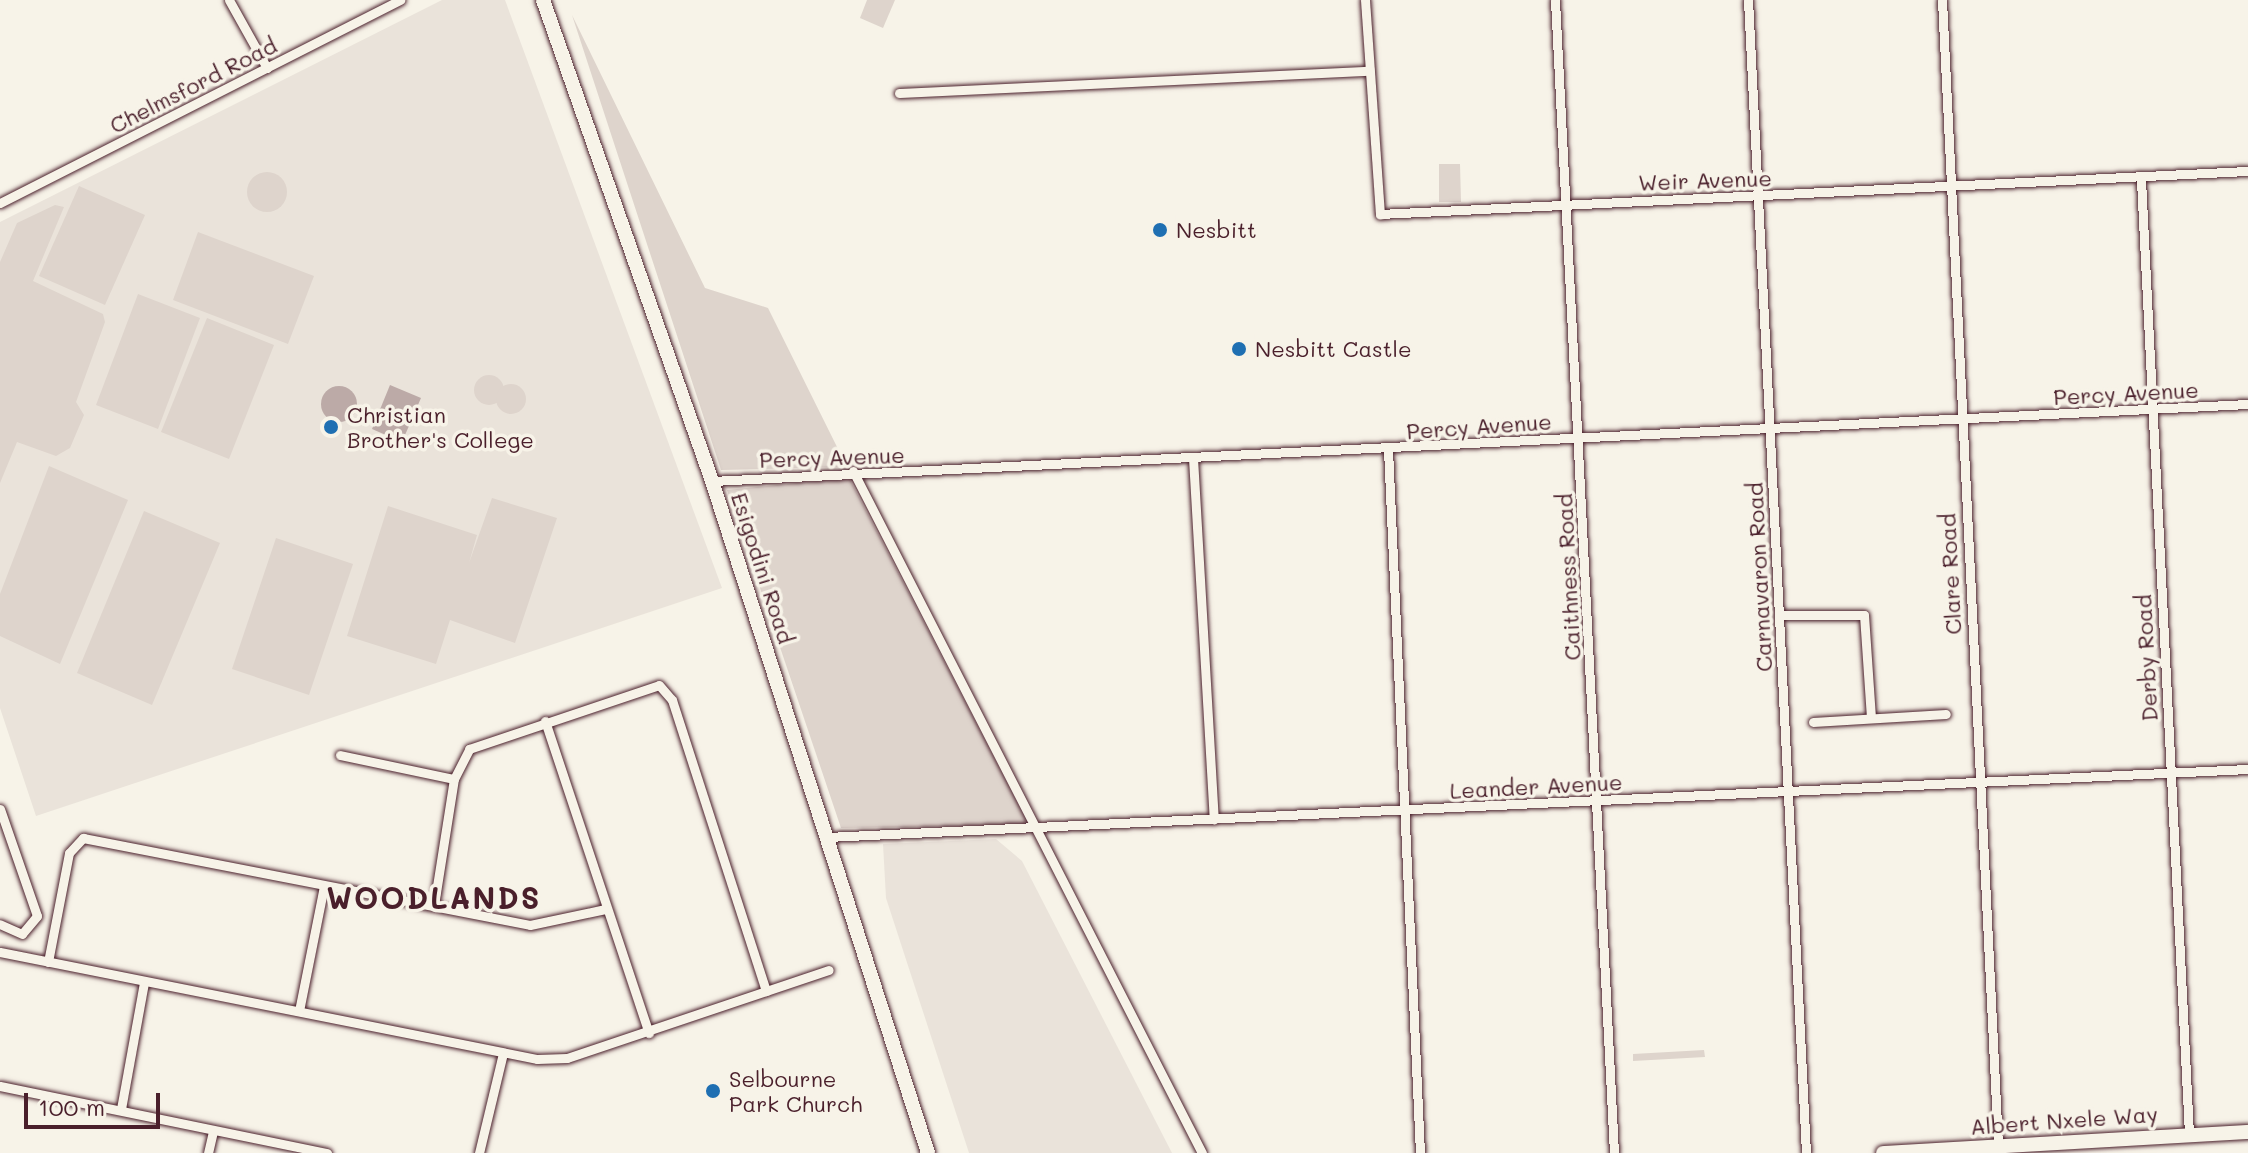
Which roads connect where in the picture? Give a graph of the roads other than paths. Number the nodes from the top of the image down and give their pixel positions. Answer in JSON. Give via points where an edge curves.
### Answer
{"nodes":[{"id":1,"x":229,"y":0,"type":"edge"},
{"id":2,"x":401,"y":0,"type":"edge"},
{"id":3,"x":543,"y":0,"type":"edge"},
{"id":4,"x":1365,"y":0,"type":"edge"},
{"id":5,"x":1555,"y":0,"type":"edge"},
{"id":6,"x":1748,"y":0,"type":"edge"},
{"id":7,"x":1942,"y":0,"type":"edge"},
{"id":8,"x":267,"y":68,"type":"junction"},
{"id":9,"x":1369,"y":71,"type":"junction"},
{"id":10,"x":899,"y":93,"type":"dead end"},
{"id":11,"x":2248,"y":171,"type":"edge"},
{"id":12,"x":2141,"y":180,"type":"junction"},
{"id":13,"x":1951,"y":186,"type":"junction"},
{"id":14,"x":1760,"y":196,"type":"junction"},
{"id":15,"x":0,"y":203,"type":"edge"},
{"id":16,"x":1566,"y":204,"type":"junction"},
{"id":17,"x":2248,"y":404,"type":"edge"},
{"id":18,"x":2152,"y":410,"type":"junction"},
{"id":19,"x":1959,"y":419,"type":"junction"},
{"id":20,"x":1770,"y":427,"type":"junction"},
{"id":21,"x":1579,"y":437,"type":"junction"},
{"id":22,"x":1388,"y":449,"type":"junction"},
{"id":23,"x":1193,"y":458,"type":"junction"},
{"id":24,"x":853,"y":471,"type":"junction"},
{"id":25,"x":712,"y":481,"type":"junction"},
{"id":26,"x":1779,"y":615,"type":"junction"},
{"id":27,"x":1946,"y":714,"type":"dead end"},
{"id":28,"x":1871,"y":718,"type":"junction"},
{"id":29,"x":545,"y":721,"type":"junction"},
{"id":30,"x":1813,"y":722,"type":"dead end"},
{"id":31,"x":340,"y":755,"type":"dead end"},
{"id":32,"x":2248,"y":769,"type":"edge"},
{"id":33,"x":2171,"y":772,"type":"junction"},
{"id":34,"x":454,"y":779,"type":"junction"},
{"id":35,"x":1977,"y":784,"type":"junction"},
{"id":36,"x":1787,"y":791,"type":"junction"},
{"id":37,"x":1597,"y":801,"type":"junction"},
{"id":38,"x":1404,"y":811,"type":"junction"},
{"id":39,"x":1,"y":816,"type":"edge"},
{"id":40,"x":1214,"y":819,"type":"junction"},
{"id":41,"x":1036,"y":830,"type":"junction"},
{"id":42,"x":827,"y":837,"type":"junction"},
{"id":43,"x":324,"y":886,"type":"junction"},
{"id":44,"x":434,"y":905,"type":"junction"},
{"id":45,"x":605,"y":909,"type":"junction"},
{"id":46,"x":0,"y":924,"type":"edge"},
{"id":47,"x":0,"y":952,"type":"edge"},
{"id":48,"x":48,"y":962,"type":"junction"},
{"id":49,"x":829,"y":970,"type":"dead end"},
{"id":50,"x":144,"y":983,"type":"junction"},
{"id":51,"x":766,"y":991,"type":"junction"},
{"id":52,"x":299,"y":1011,"type":"junction"},
{"id":53,"x":649,"y":1033,"type":"junction"},
{"id":54,"x":503,"y":1053,"type":"junction"},
{"id":55,"x":0,"y":1086,"type":"edge"},
{"id":56,"x":121,"y":1109,"type":"junction"},
{"id":57,"x":213,"y":1131,"type":"junction"},
{"id":58,"x":2248,"y":1132,"type":"edge"},
{"id":59,"x":2189,"y":1134,"type":"junction"},
{"id":60,"x":1998,"y":1147,"type":"junction"},
{"id":61,"x":208,"y":1153,"type":"edge"},
{"id":62,"x":327,"y":1153,"type":"edge"},
{"id":63,"x":479,"y":1153,"type":"edge"},
{"id":64,"x":928,"y":1153,"type":"edge"},
{"id":65,"x":1202,"y":1153,"type":"edge"},
{"id":66,"x":1420,"y":1153,"type":"edge"},
{"id":67,"x":1614,"y":1153,"type":"edge"},
{"id":68,"x":1806,"y":1153,"type":"edge"},
{"id":69,"x":1883,"y":1153,"type":"edge"}],
"edges":[{"from":1,"to":8,"type":"street"},
{"from":2,"to":8,"type":"street","name":"Chelmsford Road"},
{"from":3,"to":25,"type":"main road","name":"Esigodini Road"},
{"from":4,"to":9,"type":"street","name":"Weir Avenue"},
{"from":5,"to":16,"type":"street","name":"Caithness Road"},
{"from":6,"to":14,"type":"street","name":"Carnavaron Road"},
{"from":7,"to":13,"type":"street","name":"Clare Road"},
{"from":8,"to":15,"type":"street","name":"Chelmsford Road"},
{"from":9,"to":10,"type":"street"},
{"from":9,"to":16,"type":"street","name":"Weir Avenue","via":[[1380,214]]},
{"from":11,"to":12,"type":"street","name":"Weir Avenue"},
{"from":12,"to":13,"type":"street","name":"Weir Avenue"},
{"from":12,"to":18,"type":"street","name":"Derby Road"},
{"from":13,"to":14,"type":"street","name":"Weir Avenue"},
{"from":13,"to":19,"type":"street","name":"Clare Road"},
{"from":14,"to":16,"type":"street","name":"Weir Avenue"},
{"from":14,"to":20,"type":"street","name":"Carnavaron Road"},
{"from":16,"to":21,"type":"street","name":"Caithness Road"},
{"from":17,"to":18,"type":"street","name":"Percy Avenue"},
{"from":18,"to":19,"type":"street","name":"Percy Avenue"},
{"from":18,"to":33,"type":"street","name":"Derby Road"},
{"from":19,"to":20,"type":"street","name":"Percy Avenue"},
{"from":19,"to":35,"type":"street","name":"Clare Road"},
{"from":20,"to":21,"type":"street","name":"Percy Avenue"},
{"from":20,"to":26,"type":"street","name":"Carnavaron Road"},
{"from":21,"to":22,"type":"street","name":"Percy Avenue"},
{"from":21,"to":37,"type":"street","name":"Caithness Road"},
{"from":22,"to":23,"type":"street","name":"Percy Avenue"},
{"from":22,"to":38,"type":"street"},
{"from":23,"to":24,"type":"street","name":"Percy Avenue"},
{"from":23,"to":40,"type":"street"},
{"from":24,"to":25,"type":"street","name":"Percy Avenue"},
{"from":24,"to":41,"type":"street"},
{"from":25,"to":42,"type":"main road","name":"Esigodini Road"},
{"from":26,"to":28,"type":"street","via":[[1864,615]]},
{"from":26,"to":36,"type":"street","name":"Carnavaron Road"},
{"from":27,"to":28,"type":"street"},
{"from":28,"to":30,"type":"street"},
{"from":29,"to":34,"type":"street","via":[[476,743]]},
{"from":29,"to":45,"type":"street"},
{"from":29,"to":51,"type":"street","via":[[651,684],[667,691]]},
{"from":31,"to":34,"type":"street"},
{"from":32,"to":33,"type":"street","name":"Leander Avenue"},
{"from":33,"to":35,"type":"street","name":"Leander Avenue"},
{"from":33,"to":59,"type":"street","name":"Derby Road"},
{"from":34,"to":44,"type":"street"},
{"from":35,"to":36,"type":"street","name":"Leander Avenue"},
{"from":35,"to":60,"type":"street","name":"Clare Road"},
{"from":36,"to":37,"type":"street","name":"Leander Avenue"},
{"from":36,"to":68,"type":"street","name":"Carnavaron Road"},
{"from":37,"to":38,"type":"street","name":"Leander Avenue"},
{"from":37,"to":67,"type":"street","name":"Caithness Road"},
{"from":38,"to":40,"type":"street","name":"Leander Avenue"},
{"from":38,"to":66,"type":"street"},
{"from":39,"to":46,"type":"street","via":[[37,916],[22,934]]},
{"from":40,"to":41,"type":"street","name":"Leander Avenue"},
{"from":41,"to":42,"type":"street","name":"Leander Avenue"},
{"from":41,"to":65,"type":"street"},
{"from":42,"to":64,"type":"main road","name":"Esigodini Road"},
{"from":43,"to":44,"type":"street"},
{"from":43,"to":48,"type":"street","via":[[83,838],[69,853]]},
{"from":43,"to":52,"type":"street"},
{"from":44,"to":45,"type":"street","via":[[545,925]]},
{"from":45,"to":53,"type":"street"},
{"from":47,"to":48,"type":"street"},
{"from":48,"to":50,"type":"street"},
{"from":49,"to":51,"type":"street"},
{"from":50,"to":52,"type":"street"},
{"from":50,"to":56,"type":"street"},
{"from":51,"to":53,"type":"street"},
{"from":52,"to":54,"type":"street"},
{"from":53,"to":54,"type":"street","via":[[567,1058]]},
{"from":54,"to":63,"type":"street"},
{"from":55,"to":56,"type":"street"},
{"from":56,"to":57,"type":"street"},
{"from":57,"to":61,"type":"street"},
{"from":57,"to":62,"type":"street"},
{"from":58,"to":59,"type":"main road","name":"Albert Nxele Way"},
{"from":59,"to":60,"type":"main road","name":"Albert Nxele Way"},
{"from":60,"to":69,"type":"main road","name":"Albert Nxele Way"}]}
